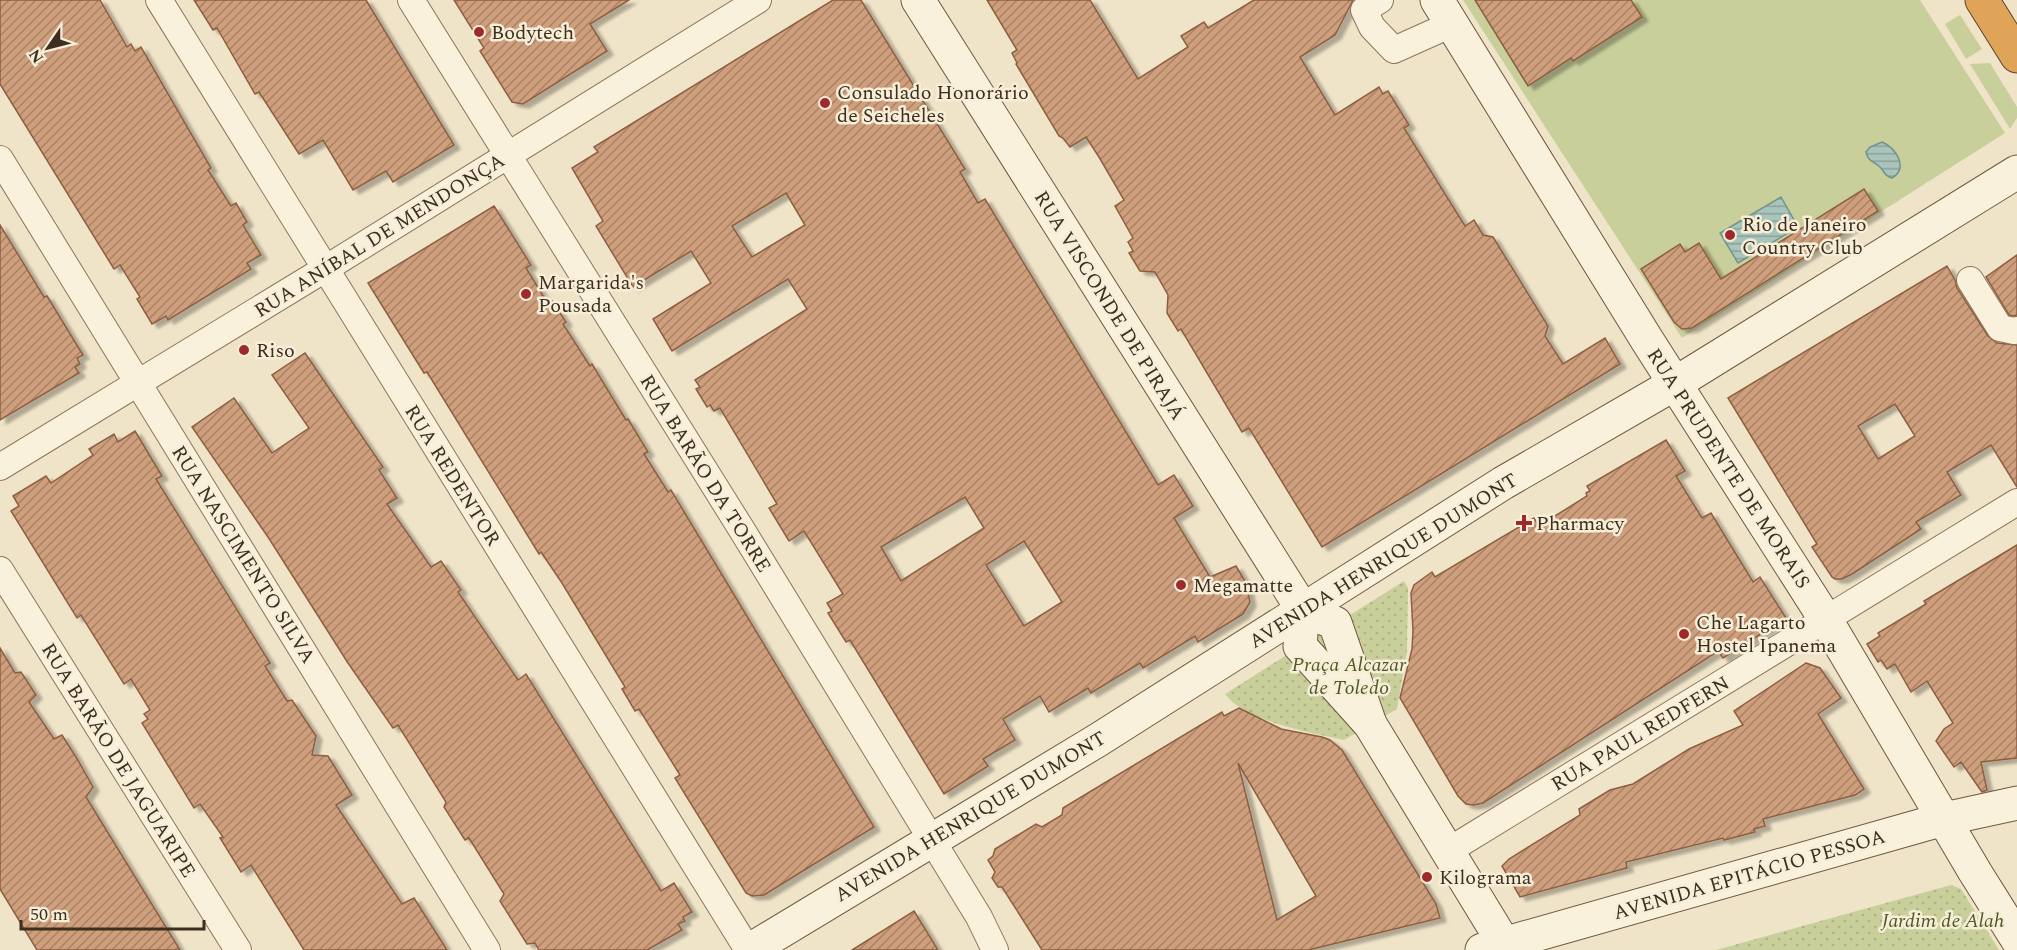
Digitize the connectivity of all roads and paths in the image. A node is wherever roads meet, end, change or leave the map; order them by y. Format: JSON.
{"nodes":[{"id":1,"x":159,"y":0,"type":"edge"},
{"id":2,"x":411,"y":0,"type":"edge"},
{"id":3,"x":758,"y":0,"type":"edge"},
{"id":4,"x":918,"y":0,"type":"edge"},
{"id":5,"x":1380,"y":0,"type":"edge"},
{"id":6,"x":1982,"y":0,"type":"edge"},
{"id":7,"x":1444,"y":12,"type":"edge"},
{"id":8,"x":2017,"y":56,"type":"edge"},
{"id":9,"x":507,"y":154,"type":"junction"},
{"id":10,"x":0,"y":159,"type":"edge"},
{"id":11,"x":2017,"y":172,"type":"edge"},
{"id":12,"x":325,"y":269,"type":"junction"},
{"id":13,"x":1970,"y":280,"type":"dead end"},
{"id":14,"x":2017,"y":330,"type":"edge"},
{"id":15,"x":139,"y":382,"type":"junction"},
{"id":16,"x":1676,"y":383,"type":"junction"},
{"id":17,"x":0,"y":467,"type":"edge"},
{"id":18,"x":2017,"y":502,"type":"edge"},
{"id":19,"x":0,"y":570,"type":"edge"},
{"id":20,"x":1303,"y":610,"type":"junction"},
{"id":21,"x":1826,"y":620,"type":"junction"},
{"id":22,"x":2017,"y":802,"type":"edge"},
{"id":23,"x":1944,"y":819,"type":"junction"},
{"id":24,"x":931,"y":841,"type":"junction"},
{"id":25,"x":1448,"y":851,"type":"junction"},
{"id":26,"x":2017,"y":939,"type":"edge"},
{"id":27,"x":1498,"y":948,"type":"edge"},
{"id":28,"x":238,"y":950,"type":"edge"},
{"id":29,"x":487,"y":950,"type":"edge"},
{"id":30,"x":749,"y":950,"type":"edge"},
{"id":31,"x":995,"y":950,"type":"edge"}],
"edges":[{"from":1,"to":12,"type":"street","name":"RUA REDENTOR"},
{"from":2,"to":9,"type":"street","name":"RUA BARÃO DA TORRE"},
{"from":3,"to":9,"type":"street","name":"RUA ANÍBAL DE MENDONÇA"},
{"from":4,"to":20,"type":"main road","name":"RUA VISCONDE DE PIRAJÁ"},
{"from":5,"to":7,"type":"street"},
{"from":6,"to":8,"type":"highway"},
{"from":7,"to":16,"type":"main road","name":"RUA PRUDENTE DE MORAIS"},
{"from":9,"to":12,"type":"street","name":"RUA ANÍBAL DE MENDONÇA"},
{"from":9,"to":24,"type":"street","name":"RUA BARÃO DA TORRE"},
{"from":10,"to":15,"type":"street","name":"RUA NASCIMENTO SILVA"},
{"from":11,"to":16,"type":"main road","name":"AVENIDA HENRIQUE DUMONT"},
{"from":12,"to":15,"type":"street","name":"RUA ANÍBAL DE MENDONÇA"},
{"from":12,"to":30,"type":"street","name":"RUA REDENTOR"},
{"from":13,"to":14,"type":"street"},
{"from":15,"to":17,"type":"street","name":"RUA ANÍBAL DE MENDONÇA"},
{"from":15,"to":29,"type":"street","name":"RUA NASCIMENTO SILVA"},
{"from":16,"to":20,"type":"main road","name":"AVENIDA HENRIQUE DUMONT"},
{"from":16,"to":21,"type":"main road","name":"RUA PRUDENTE DE MORAIS"},
{"from":18,"to":21,"type":"street","name":"RUA PAUL REDFERN"},
{"from":19,"to":28,"type":"street","name":"RUA BARÃO DE JAGUARIPE"},
{"from":20,"to":24,"type":"main road","name":"AVENIDA HENRIQUE DUMONT"},
{"from":20,"to":25,"type":"main road"},
{"from":21,"to":23,"type":"main road","name":"RUA PRUDENTE DE MORAIS"},
{"from":21,"to":25,"type":"street","name":"RUA PAUL REDFERN"},
{"from":22,"to":23,"type":"main road","name":"AVENIDA EPITÁCIO PESSOA"},
{"from":23,"to":26,"type":"main road","name":"RUA PRUDENTE DE MORAIS"},
{"from":23,"to":27,"type":"main road","name":"AVENIDA EPITÁCIO PESSOA"},
{"from":24,"to":30,"type":"main road","name":"AVENIDA HENRIQUE DUMONT"},
{"from":24,"to":31,"type":"street","name":"RUA BARÃO DA TORRE"},
{"from":25,"to":27,"type":"main road"}]}
